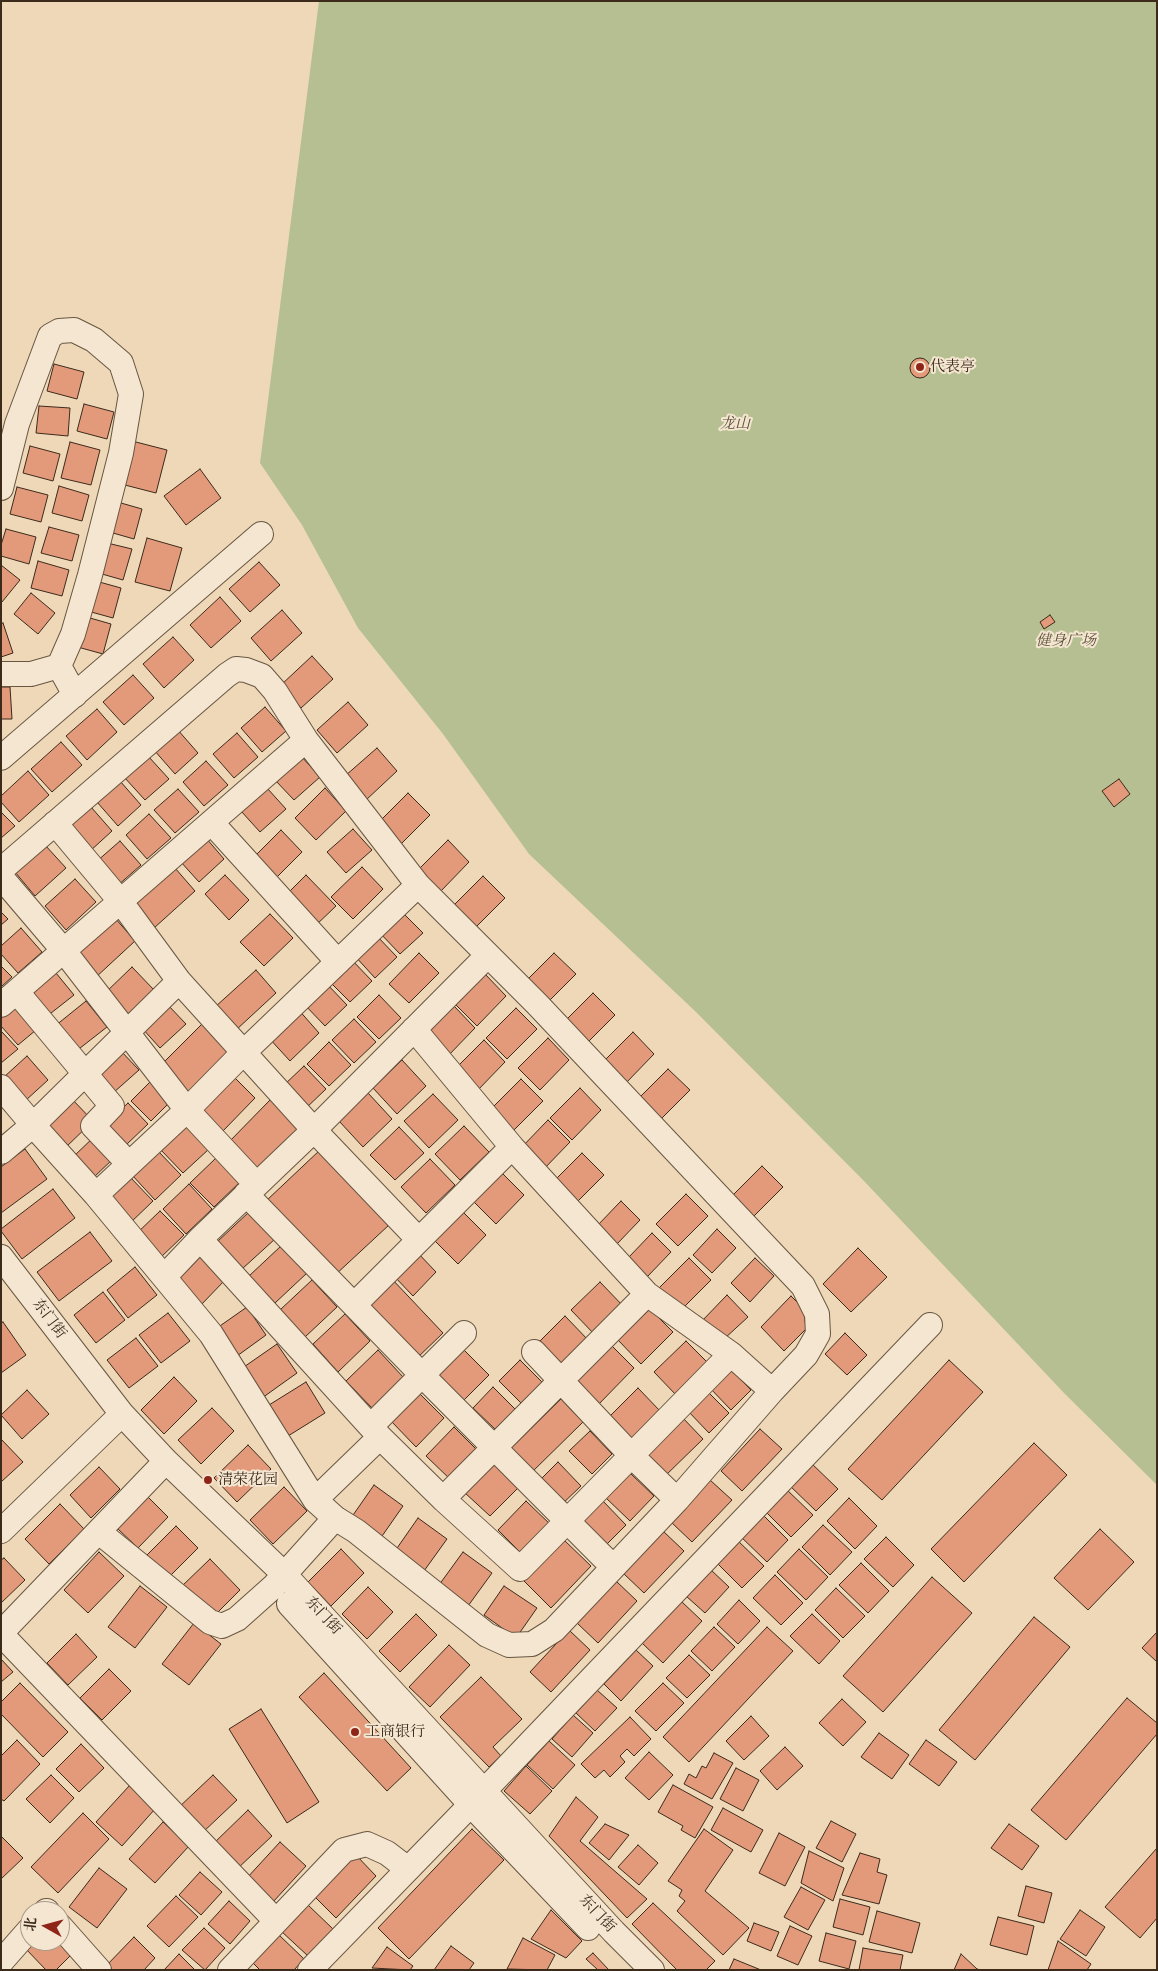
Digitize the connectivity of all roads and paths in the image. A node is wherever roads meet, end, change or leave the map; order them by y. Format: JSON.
{"nodes":[{"id":1,"x":1,"y":488,"type":"edge"},
{"id":2,"x":261,"y":534,"type":"dead end"},
{"id":3,"x":60,"y":666,"type":"junction"},
{"id":4,"x":1,"y":674,"type":"edge"},
{"id":5,"x":75,"y":695,"type":"junction"},
{"id":6,"x":306,"y":740,"type":"junction"},
{"id":7,"x":1,"y":758,"type":"edge"},
{"id":8,"x":55,"y":823,"type":"junction"},
{"id":9,"x":212,"y":823,"type":"junction"},
{"id":10,"x":1,"y":870,"type":"edge"},
{"id":11,"x":1,"y":877,"type":"edge"},
{"id":12,"x":418,"y":885,"type":"junction"},
{"id":13,"x":121,"y":902,"type":"junction"},
{"id":14,"x":64,"y":951,"type":"junction"},
{"id":15,"x":487,"y":956,"type":"junction"},
{"id":16,"x":338,"y":962,"type":"junction"},
{"id":17,"x":178,"y":980,"type":"junction"},
{"id":18,"x":9,"y":998,"type":"edge"},
{"id":19,"x":414,"y":1029,"type":"junction"},
{"id":20,"x":127,"y":1032,"type":"junction"},
{"id":21,"x":243,"y":1053,"type":"junction"},
{"id":22,"x":85,"y":1074,"type":"junction"},
{"id":23,"x":1,"y":1087,"type":"edge"},
{"id":24,"x":187,"y":1110,"type":"junction"},
{"id":25,"x":33,"y":1126,"type":"junction"},
{"id":26,"x":314,"y":1130,"type":"junction"},
{"id":27,"x":512,"y":1147,"type":"junction"},
{"id":28,"x":1,"y":1152,"type":"edge"},
{"id":29,"x":129,"y":1164,"type":"junction"},
{"id":30,"x":251,"y":1189,"type":"junction"},
{"id":31,"x":96,"y":1195,"type":"junction"},
{"id":32,"x":200,"y":1239,"type":"junction"},
{"id":33,"x":419,"y":1240,"type":"junction"},
{"id":34,"x":1,"y":1257,"type":"edge"},
{"id":35,"x":164,"y":1277,"type":"junction"},
{"id":36,"x":1,"y":1283,"type":"edge"},
{"id":37,"x":647,"y":1294,"type":"junction"},
{"id":38,"x":354,"y":1305,"type":"junction"},
{"id":39,"x":930,"y":1325,"type":"dead end"},
{"id":40,"x":464,"y":1333,"type":"dead end"},
{"id":41,"x":534,"y":1352,"type":"dead end"},
{"id":42,"x":731,"y":1354,"type":"junction"},
{"id":43,"x":422,"y":1375,"type":"junction"},
{"id":44,"x":561,"y":1380,"type":"junction"},
{"id":45,"x":772,"y":1390,"type":"junction"},
{"id":46,"x":117,"y":1419,"type":"junction"},
{"id":47,"x":375,"y":1432,"type":"junction"},
{"id":48,"x":495,"y":1446,"type":"junction"},
{"id":49,"x":631,"y":1455,"type":"junction"},
{"id":50,"x":161,"y":1466,"type":"junction"},
{"id":51,"x":315,"y":1500,"type":"junction"},
{"id":52,"x":442,"y":1500,"type":"junction"},
{"id":53,"x":677,"y":1500,"type":"junction"},
{"id":54,"x":334,"y":1518,"type":"junction"},
{"id":55,"x":567,"y":1520,"type":"junction"},
{"id":56,"x":1,"y":1531,"type":"edge"},
{"id":57,"x":99,"y":1532,"type":"junction"},
{"id":58,"x":613,"y":1567,"type":"junction"},
{"id":59,"x":279,"y":1580,"type":"junction"},
{"id":60,"x":1,"y":1633,"type":"edge"},
{"id":61,"x":478,"y":1798,"type":"junction"},
{"id":62,"x":408,"y":1869,"type":"junction"},
{"id":63,"x":276,"y":1921,"type":"junction"},
{"id":64,"x":70,"y":1937,"type":"edge"},
{"id":65,"x":20,"y":1940,"type":"edge"},
{"id":66,"x":1,"y":1962,"type":"edge"},
{"id":67,"x":99,"y":1970,"type":"edge"},
{"id":68,"x":230,"y":1970,"type":"edge"},
{"id":69,"x":310,"y":1970,"type":"edge"},
{"id":70,"x":631,"y":1970,"type":"edge"},
{"id":71,"x":652,"y":1970,"type":"edge"}],
"edges":[{"from":1,"to":3,"type":"street"},
{"from":2,"to":5,"type":"street"},
{"from":3,"to":4,"type":"street"},
{"from":3,"to":5,"type":"street"},
{"from":5,"to":7,"type":"street"},
{"from":6,"to":8,"type":"street"},
{"from":6,"to":9,"type":"street"},
{"from":6,"to":12,"type":"street"},
{"from":8,"to":10,"type":"street"},
{"from":8,"to":13,"type":"street"},
{"from":9,"to":13,"type":"street"},
{"from":9,"to":16,"type":"street"},
{"from":11,"to":14,"type":"street"},
{"from":12,"to":15,"type":"street"},
{"from":12,"to":16,"type":"street"},
{"from":13,"to":14,"type":"street"},
{"from":13,"to":17,"type":"street"},
{"from":14,"to":18,"type":"street"},
{"from":14,"to":20,"type":"street"},
{"from":15,"to":19,"type":"street"},
{"from":15,"to":45,"type":"street"},
{"from":16,"to":21,"type":"street"},
{"from":17,"to":20,"type":"street"},
{"from":17,"to":21,"type":"street"},
{"from":18,"to":22,"type":"street"},
{"from":19,"to":26,"type":"street"},
{"from":19,"to":27,"type":"street"},
{"from":20,"to":22,"type":"street"},
{"from":20,"to":24,"type":"street"},
{"from":21,"to":24,"type":"street"},
{"from":21,"to":26,"type":"street"},
{"from":22,"to":25,"type":"street"},
{"from":22,"to":29,"type":"street"},
{"from":23,"to":25,"type":"street"},
{"from":24,"to":29,"type":"street"},
{"from":24,"to":30,"type":"street"},
{"from":25,"to":28,"type":"street"},
{"from":25,"to":31,"type":"street"},
{"from":26,"to":30,"type":"street"},
{"from":26,"to":33,"type":"street"},
{"from":27,"to":33,"type":"street"},
{"from":27,"to":37,"type":"street"},
{"from":29,"to":31,"type":"street"},
{"from":30,"to":32,"type":"street"},
{"from":30,"to":38,"type":"street"},
{"from":31,"to":35,"type":"street"},
{"from":32,"to":35,"type":"street"},
{"from":32,"to":47,"type":"street"},
{"from":33,"to":38,"type":"street"},
{"from":34,"to":46,"type":"street","name":"东门街"},
{"from":35,"to":51,"type":"street"},
{"from":36,"to":46,"type":"street","name":"东门街"},
{"from":37,"to":42,"type":"street"},
{"from":37,"to":44,"type":"street"},
{"from":38,"to":43,"type":"street"},
{"from":39,"to":61,"type":"street"},
{"from":40,"to":43,"type":"street"},
{"from":41,"to":44,"type":"street"},
{"from":42,"to":45,"type":"street"},
{"from":42,"to":49,"type":"street"},
{"from":43,"to":47,"type":"street"},
{"from":43,"to":48,"type":"street"},
{"from":44,"to":48,"type":"street"},
{"from":44,"to":49,"type":"street"},
{"from":45,"to":53,"type":"street"},
{"from":46,"to":50,"type":"street","name":"东门街"},
{"from":46,"to":56,"type":"street"},
{"from":47,"to":51,"type":"street"},
{"from":47,"to":52,"type":"street"},
{"from":48,"to":52,"type":"street"},
{"from":48,"to":55,"type":"street"},
{"from":49,"to":53,"type":"street"},
{"from":49,"to":55,"type":"street"},
{"from":50,"to":57,"type":"street"},
{"from":50,"to":59,"type":"street","name":"东门街"},
{"from":51,"to":54,"type":"street"},
{"from":52,"to":55,"type":"street"},
{"from":53,"to":58,"type":"street"},
{"from":54,"to":58,"type":"street"},
{"from":54,"to":59,"type":"street"},
{"from":55,"to":58,"type":"street"},
{"from":57,"to":59,"type":"street"},
{"from":57,"to":60,"type":"street"},
{"from":59,"to":61,"type":"street","name":"东门街"},
{"from":60,"to":63,"type":"street"},
{"from":61,"to":62,"type":"street"},
{"from":61,"to":70,"type":"street","name":"东门街"},
{"from":61,"to":71,"type":"street","name":"东门街"},
{"from":62,"to":63,"type":"street"},
{"from":62,"to":69,"type":"street"},
{"from":63,"to":68,"type":"street"},
{"from":64,"to":67,"type":"street"},
{"from":65,"to":66,"type":"street"}]}
